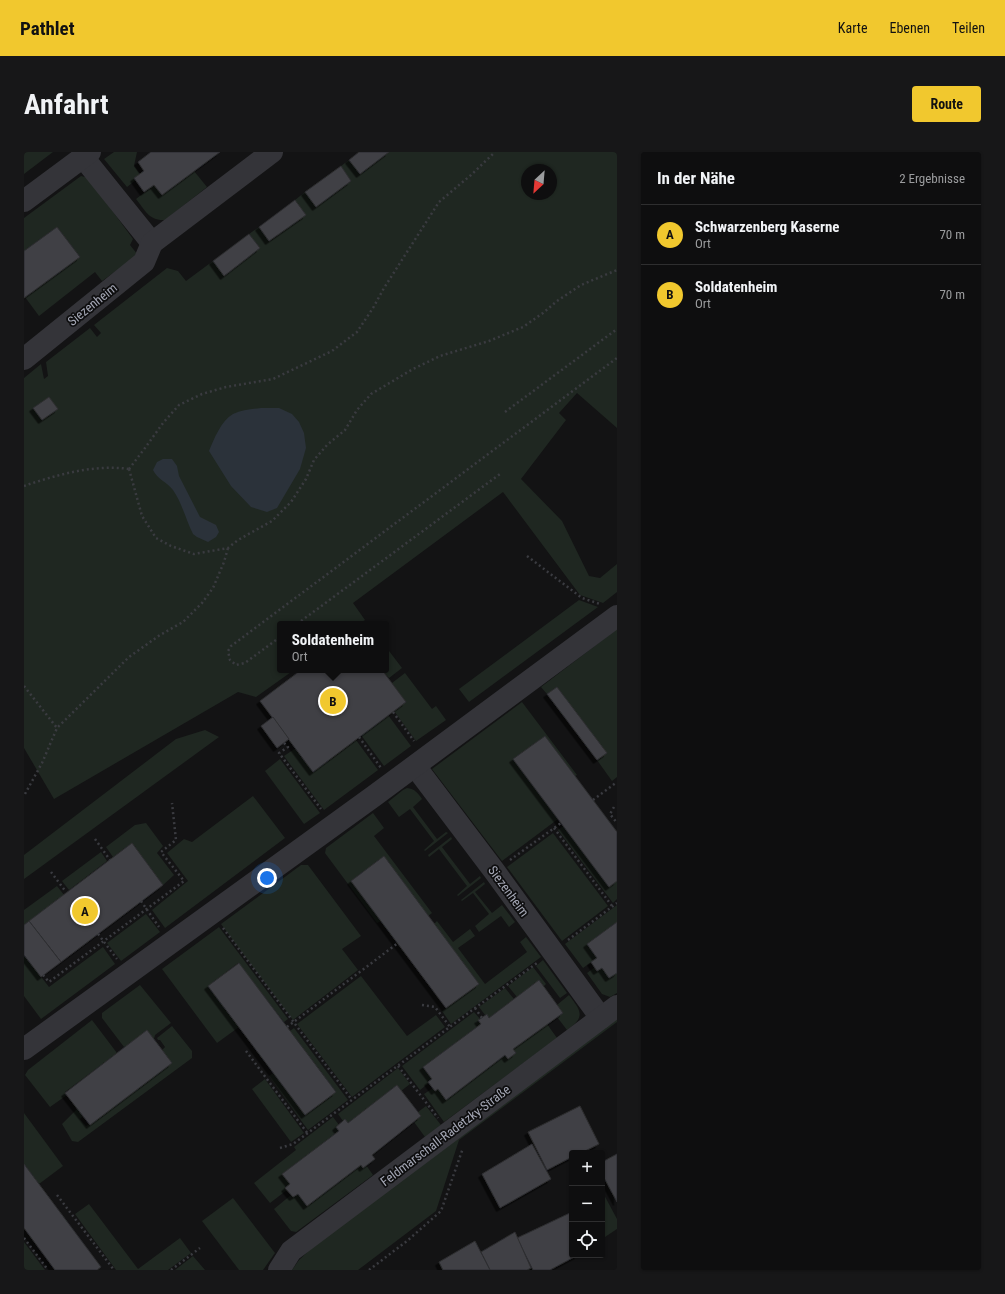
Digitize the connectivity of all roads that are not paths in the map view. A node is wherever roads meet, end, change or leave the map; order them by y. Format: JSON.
{"nodes":[{"id":1,"x":272,"y":152,"type":"edge"},
{"id":2,"x":86,"y":155,"type":"edge"},
{"id":3,"x":24,"y":201,"type":"edge"},
{"id":4,"x":152,"y":243,"type":"junction"},
{"id":5,"x":24,"y":359,"type":"edge"},
{"id":6,"x":617,"y":616,"type":"edge"},
{"id":7,"x":421,"y":762,"type":"junction"},
{"id":8,"x":609,"y":1012,"type":"edge"},
{"id":9,"x":26,"y":1043,"type":"edge"},
{"id":10,"x":279,"y":1270,"type":"edge"}],
"edges":[{"from":1,"to":4,"type":"lane","name":"Siezenheim"},
{"from":2,"to":3,"type":"lane"},
{"from":2,"to":4,"type":"lane"},
{"from":4,"to":5,"type":"lane","name":"Siezenheim"},
{"from":6,"to":7,"type":"lane"},
{"from":7,"to":8,"type":"lane","name":"Siezenheim"},
{"from":7,"to":9,"type":"lane"},
{"from":8,"to":10,"type":"lane","name":"Feldmarschall-Radetzky-Straße"}]}
